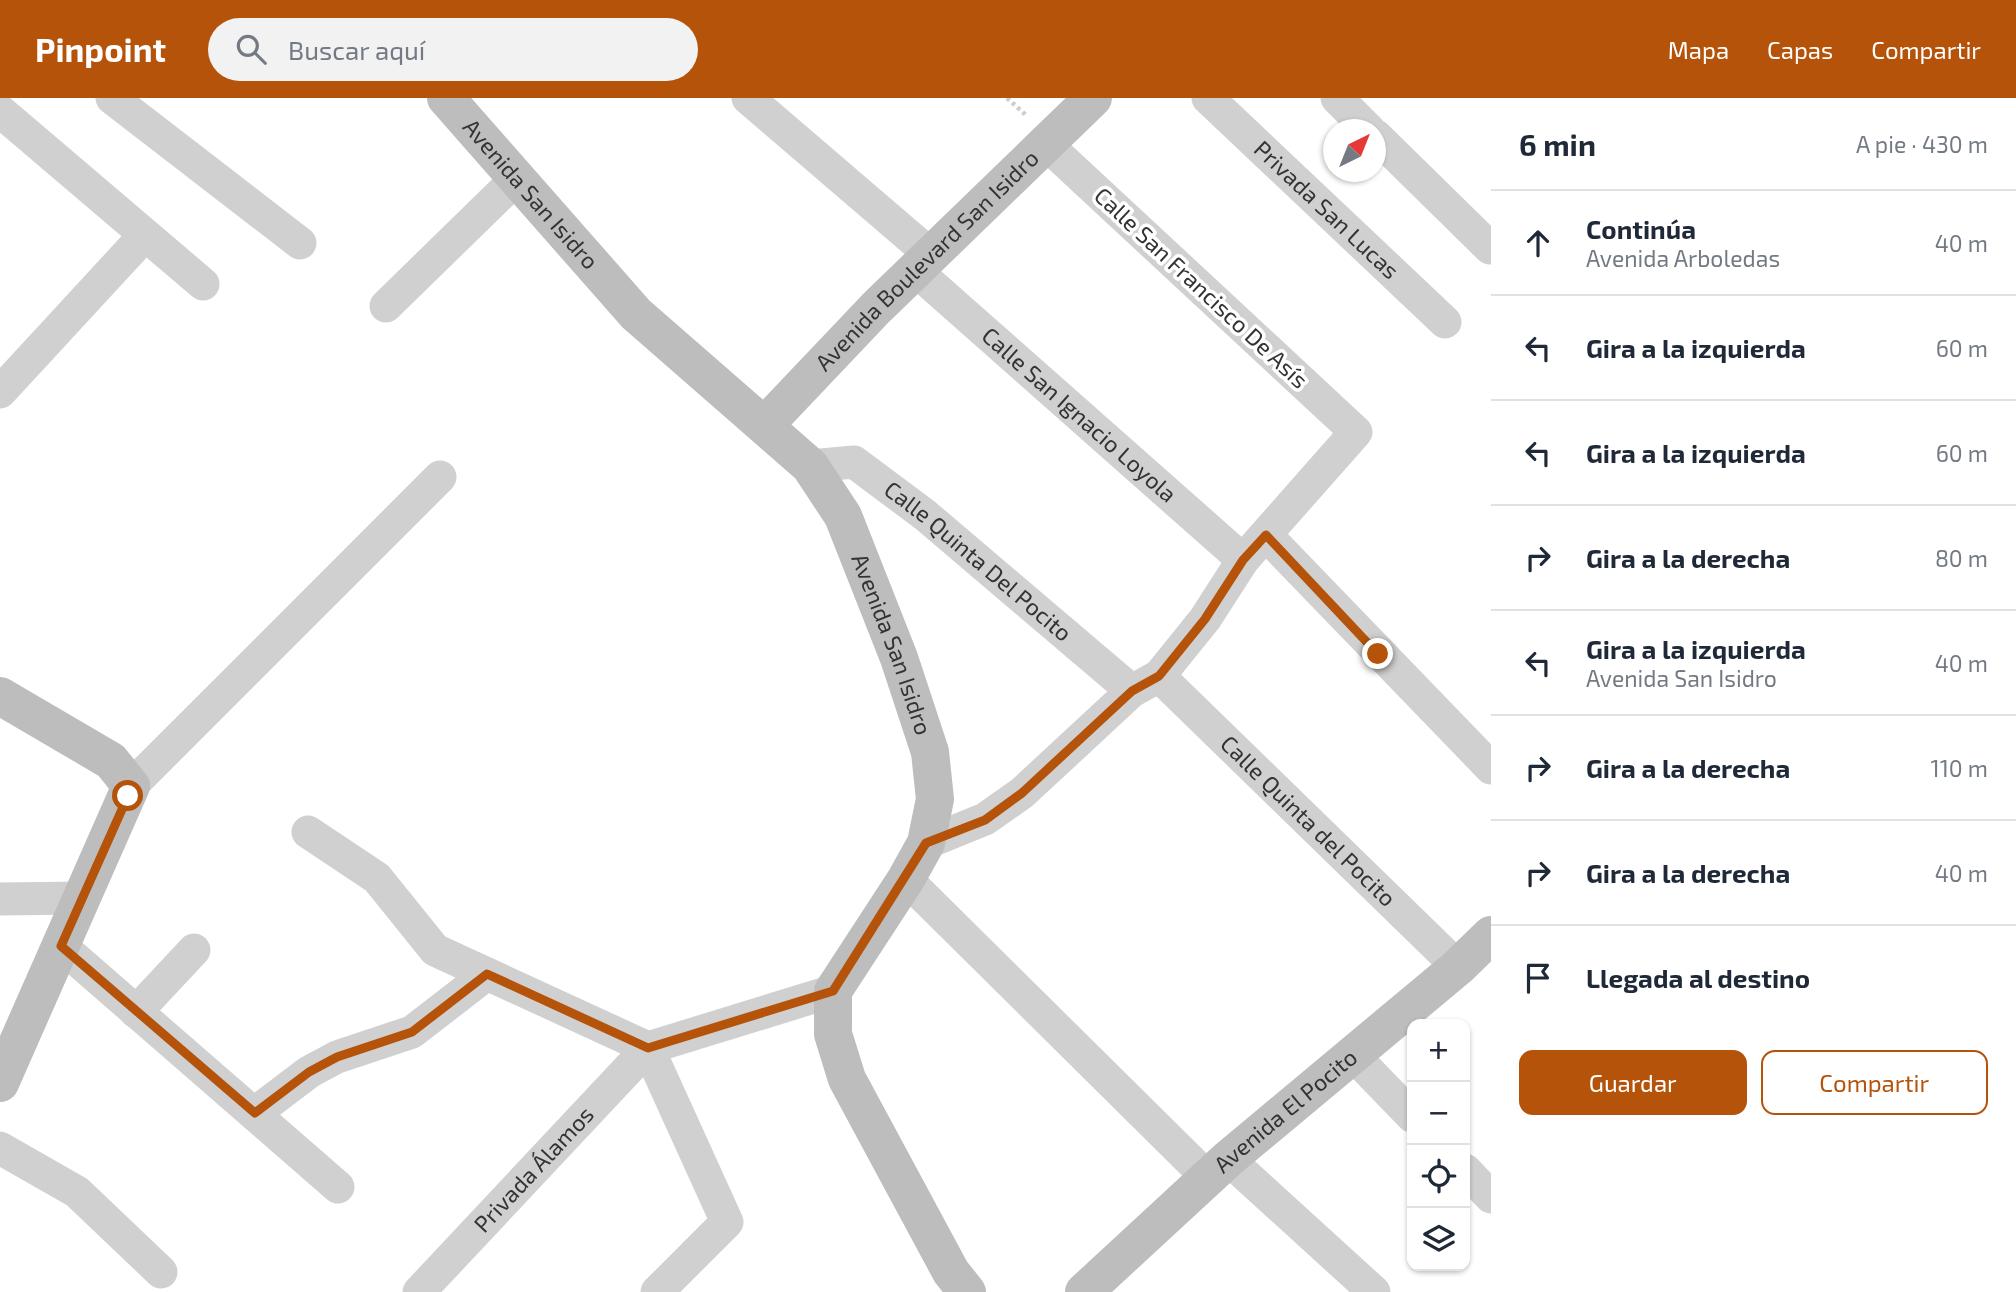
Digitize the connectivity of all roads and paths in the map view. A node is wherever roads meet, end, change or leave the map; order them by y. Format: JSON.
{"nodes":[{"id":1,"x":112,"y":98,"type":"edge"},
{"id":2,"x":446,"y":98,"type":"edge"},
{"id":3,"x":748,"y":98,"type":"edge"},
{"id":4,"x":1093,"y":98,"type":"edge"},
{"id":5,"x":1208,"y":98,"type":"edge"},
{"id":6,"x":1337,"y":98,"type":"edge"},
{"id":7,"x":0,"y":111,"type":"edge"},
{"id":8,"x":1358,"y":119,"type":"edge"},
{"id":9,"x":1046,"y":144,"type":"junction"},
{"id":10,"x":1386,"y":146,"type":"edge"},
{"id":11,"x":516,"y":179,"type":"junction"},
{"id":12,"x":145,"y":234,"type":"junction"},
{"id":13,"x":300,"y":243,"type":"dead end"},
{"id":14,"x":1490,"y":248,"type":"edge"},
{"id":15,"x":923,"y":262,"type":"junction"},
{"id":16,"x":203,"y":284,"type":"dead end"},
{"id":17,"x":386,"y":306,"type":"dead end"},
{"id":18,"x":1445,"y":322,"type":"dead end"},
{"id":19,"x":0,"y":392,"type":"edge"},
{"id":20,"x":765,"y":425,"type":"junction"},
{"id":21,"x":810,"y":466,"type":"junction"},
{"id":22,"x":440,"y":477,"type":"dead end"},
{"id":23,"x":1266,"y":535,"type":"junction"},
{"id":24,"x":1243,"y":560,"type":"junction"},
{"id":25,"x":1146,"y":683,"type":"junction"},
{"id":26,"x":0,"y":696,"type":"edge"},
{"id":27,"x":1491,"y":768,"type":"edge"},
{"id":28,"x":131,"y":786,"type":"junction"},
{"id":29,"x":308,"y":832,"type":"dead end"},
{"id":30,"x":926,"y":843,"type":"junction"},
{"id":31,"x":906,"y":879,"type":"junction"},
{"id":32,"x":82,"y":898,"type":"junction"},
{"id":33,"x":0,"y":899,"type":"edge"},
{"id":34,"x":1491,"y":935,"type":"edge"},
{"id":35,"x":61,"y":946,"type":"junction"},
{"id":36,"x":194,"y":950,"type":"dead end"},
{"id":37,"x":1458,"y":967,"type":"junction"},
{"id":38,"x":487,"y":974,"type":"junction"},
{"id":39,"x":833,"y":991,"type":"junction"},
{"id":40,"x":136,"y":1012,"type":"junction"},
{"id":41,"x":648,"y":1048,"type":"junction"},
{"id":42,"x":1353,"y":1055,"type":"junction"},
{"id":43,"x":0,"y":1083,"type":"edge"},
{"id":44,"x":1407,"y":1111,"type":"edge"},
{"id":45,"x":255,"y":1113,"type":"junction"},
{"id":46,"x":0,"y":1148,"type":"edge"},
{"id":47,"x":1218,"y":1168,"type":"junction"},
{"id":48,"x":1470,"y":1175,"type":"edge"},
{"id":49,"x":338,"y":1187,"type":"dead end"},
{"id":50,"x":1491,"y":1197,"type":"edge"},
{"id":51,"x":161,"y":1272,"type":"dead end"},
{"id":52,"x":419,"y":1292,"type":"edge"},
{"id":53,"x":657,"y":1292,"type":"edge"},
{"id":54,"x":967,"y":1292,"type":"edge"},
{"id":55,"x":1084,"y":1292,"type":"edge"},
{"id":56,"x":1374,"y":1292,"type":"edge"}],
"edges":[{"from":1,"to":13,"type":"street"},
{"from":2,"to":11,"type":"main road","name":"Avenida San Isidro"},
{"from":3,"to":15,"type":"street","name":"Calle San Ignacio Loyola"},
{"from":4,"to":9,"type":"main road","name":"Avenida Boulevard San Isidro"},
{"from":5,"to":18,"type":"street","name":"Privada San Lucas"},
{"from":6,"to":8,"type":"street"},
{"from":7,"to":12,"type":"street"},
{"from":9,"to":15,"type":"main road","name":"Avenida Boulevard San Isidro"},
{"from":9,"to":23,"type":"street","name":"Calle San Francisco De Asís"},
{"from":10,"to":14,"type":"street"},
{"from":11,"to":17,"type":"street"},
{"from":11,"to":20,"type":"main road","name":"Avenida San Isidro"},
{"from":12,"to":16,"type":"street"},
{"from":12,"to":19,"type":"street"},
{"from":15,"to":20,"type":"main road","name":"Avenida Boulevard San Isidro"},
{"from":15,"to":24,"type":"street","name":"Calle San Ignacio Loyola"},
{"from":20,"to":21,"type":"main road","name":"Avenida San Isidro"},
{"from":21,"to":25,"type":"street","name":"Calle Quinta Del Pocito"},
{"from":21,"to":30,"type":"main road","name":"Avenida San Isidro"},
{"from":22,"to":28,"type":"street"},
{"from":23,"to":24,"type":"street"},
{"from":23,"to":27,"type":"street"},
{"from":24,"to":25,"type":"street"},
{"from":25,"to":30,"type":"street"},
{"from":25,"to":37,"type":"street","name":"Calle Quinta del Pocito"},
{"from":26,"to":28,"type":"main road"},
{"from":28,"to":32,"type":"main road"},
{"from":29,"to":38,"type":"street"},
{"from":30,"to":31,"type":"main road","name":"Avenida San Isidro"},
{"from":31,"to":39,"type":"main road","name":"Avenida San Isidro"},
{"from":31,"to":47,"type":"street"},
{"from":32,"to":33,"type":"street"},
{"from":32,"to":35,"type":"main road"},
{"from":34,"to":37,"type":"main road","name":"Avenida El Pocito"},
{"from":35,"to":40,"type":"street"},
{"from":35,"to":43,"type":"main road"},
{"from":36,"to":40,"type":"street"},
{"from":37,"to":42,"type":"main road","name":"Avenida El Pocito"},
{"from":38,"to":41,"type":"street"},
{"from":38,"to":45,"type":"street"},
{"from":39,"to":41,"type":"street"},
{"from":39,"to":54,"type":"main road"},
{"from":40,"to":45,"type":"street"},
{"from":41,"to":52,"type":"street","name":"Privada Álamos"},
{"from":41,"to":53,"type":"street"},
{"from":42,"to":44,"type":"street"},
{"from":42,"to":47,"type":"main road","name":"Avenida El Pocito"},
{"from":45,"to":49,"type":"street"},
{"from":46,"to":51,"type":"street"},
{"from":47,"to":55,"type":"main road","name":"Avenida El Pocito"},
{"from":47,"to":56,"type":"street"},
{"from":48,"to":50,"type":"street"}]}
